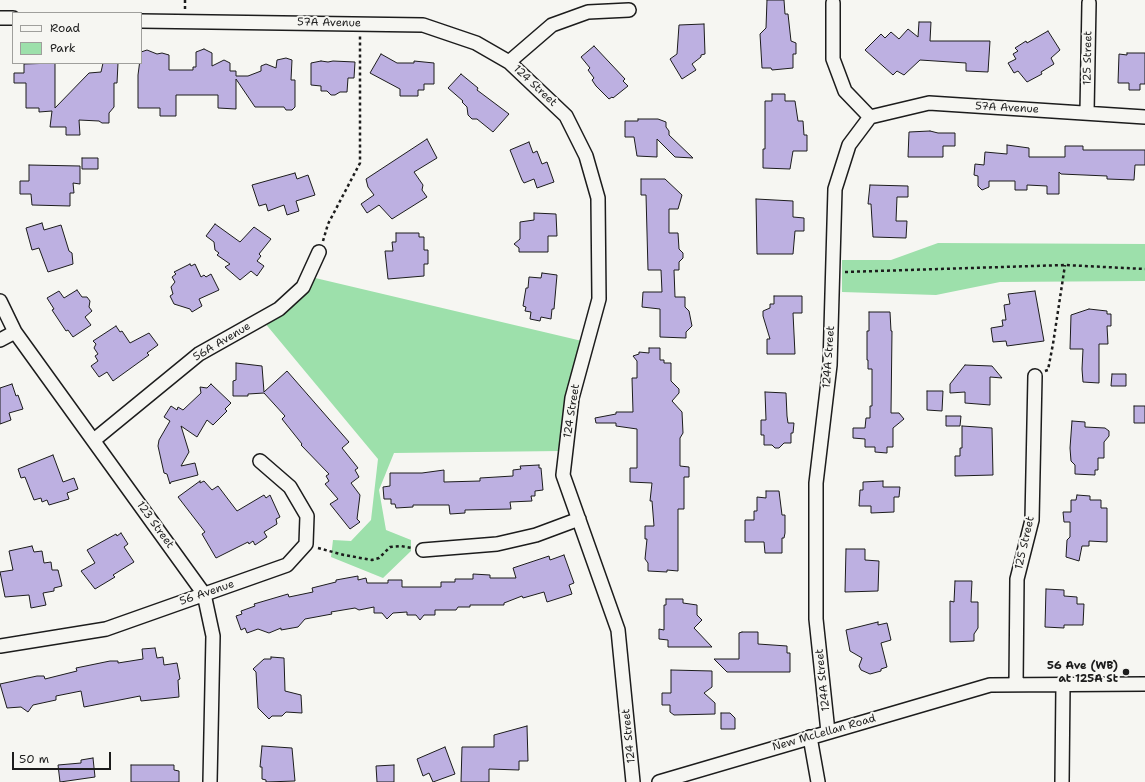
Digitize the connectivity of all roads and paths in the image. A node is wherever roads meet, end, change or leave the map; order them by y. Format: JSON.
{"nodes":[{"id":1,"x":833,"y":2,"type":"dead end"},
{"id":2,"x":1089,"y":3,"type":"dead end"},
{"id":3,"x":629,"y":10,"type":"dead end"},
{"id":4,"x":0,"y":18,"type":"edge"},
{"id":5,"x":12,"y":18,"type":"edge"},
{"id":6,"x":142,"y":20,"type":"edge"},
{"id":7,"x":360,"y":24,"type":"junction"},
{"id":8,"x":510,"y":62,"type":"junction"},
{"id":9,"x":1087,"y":112,"type":"junction"},
{"id":10,"x":870,"y":117,"type":"junction"},
{"id":11,"x":1145,"y":117,"type":"edge"},
{"id":12,"x":319,"y":252,"type":"joint"},
{"id":13,"x":1065,"y":265,"type":"junction"},
{"id":14,"x":1145,"y":269,"type":"edge"},
{"id":15,"x":833,"y":272,"type":"junction"},
{"id":16,"x":0,"y":301,"type":"edge"},
{"id":17,"x":15,"y":332,"type":"junction"},
{"id":18,"x":0,"y":340,"type":"edge"},
{"id":19,"x":1035,"y":376,"type":"joint"},
{"id":20,"x":94,"y":440,"type":"junction"},
{"id":21,"x":260,"y":461,"type":"dead end"},
{"id":22,"x":579,"y":519,"type":"junction"},
{"id":23,"x":306,"y":544,"type":"junction"},
{"id":24,"x":423,"y":550,"type":"joint"},
{"id":25,"x":204,"y":594,"type":"junction"},
{"id":26,"x":0,"y":646,"type":"edge"},
{"id":27,"x":1145,"y":684,"type":"edge"},
{"id":28,"x":1016,"y":685,"type":"junction"},
{"id":29,"x":1063,"y":685,"type":"junction"},
{"id":30,"x":828,"y":732,"type":"junction"},
{"id":31,"x":810,"y":737,"type":"junction"},
{"id":32,"x":210,"y":782,"type":"edge"},
{"id":33,"x":633,"y":782,"type":"edge"},
{"id":34,"x":658,"y":782,"type":"edge"},
{"id":35,"x":818,"y":782,"type":"edge"},
{"id":36,"x":1062,"y":782,"type":"edge"}],
"edges":[{"from":1,"to":10,"type":"street"},
{"from":2,"to":9,"type":"street","name":"125 Street"},
{"from":3,"to":8,"type":"street"},
{"from":4,"to":5,"type":"street"},
{"from":6,"to":7,"type":"street","name":"57A Avenue"},
{"from":7,"to":8,"type":"street","name":"57A Avenue"},
{"from":7,"to":12,"type":"path"},
{"from":8,"to":22,"type":"street","name":"124 Street"},
{"from":9,"to":10,"type":"street","name":"57A Avenue"},
{"from":9,"to":11,"type":"street","name":"57A Avenue"},
{"from":10,"to":15,"type":"street","name":"124A Street"},
{"from":12,"to":20,"type":"street","name":"56A Avenue"},
{"from":13,"to":14,"type":"path"},
{"from":13,"to":15,"type":"path"},
{"from":13,"to":19,"type":"path"},
{"from":15,"to":30,"type":"street","name":"124A Street"},
{"from":16,"to":17,"type":"street","name":"123 Street"},
{"from":17,"to":18,"type":"street"},
{"from":17,"to":20,"type":"street","name":"123 Street"},
{"from":19,"to":28,"type":"street","name":"125 Street"},
{"from":20,"to":25,"type":"street","name":"123 Street"},
{"from":21,"to":23,"type":"street"},
{"from":22,"to":24,"type":"street"},
{"from":22,"to":33,"type":"street","name":"124 Street"},
{"from":23,"to":24,"type":"path"},
{"from":23,"to":25,"type":"street","name":"56 Avenue"},
{"from":25,"to":26,"type":"street","name":"56 Avenue"},
{"from":25,"to":32,"type":"street","name":"123 Street"},
{"from":27,"to":29,"type":"street"},
{"from":28,"to":29,"type":"street"},
{"from":28,"to":30,"type":"street","name":"New McLellan Road"},
{"from":29,"to":36,"type":"street"},
{"from":30,"to":31,"type":"street","name":"New McLellan Road"},
{"from":31,"to":34,"type":"street","name":"New McLellan Road"},
{"from":31,"to":35,"type":"street"}]}
